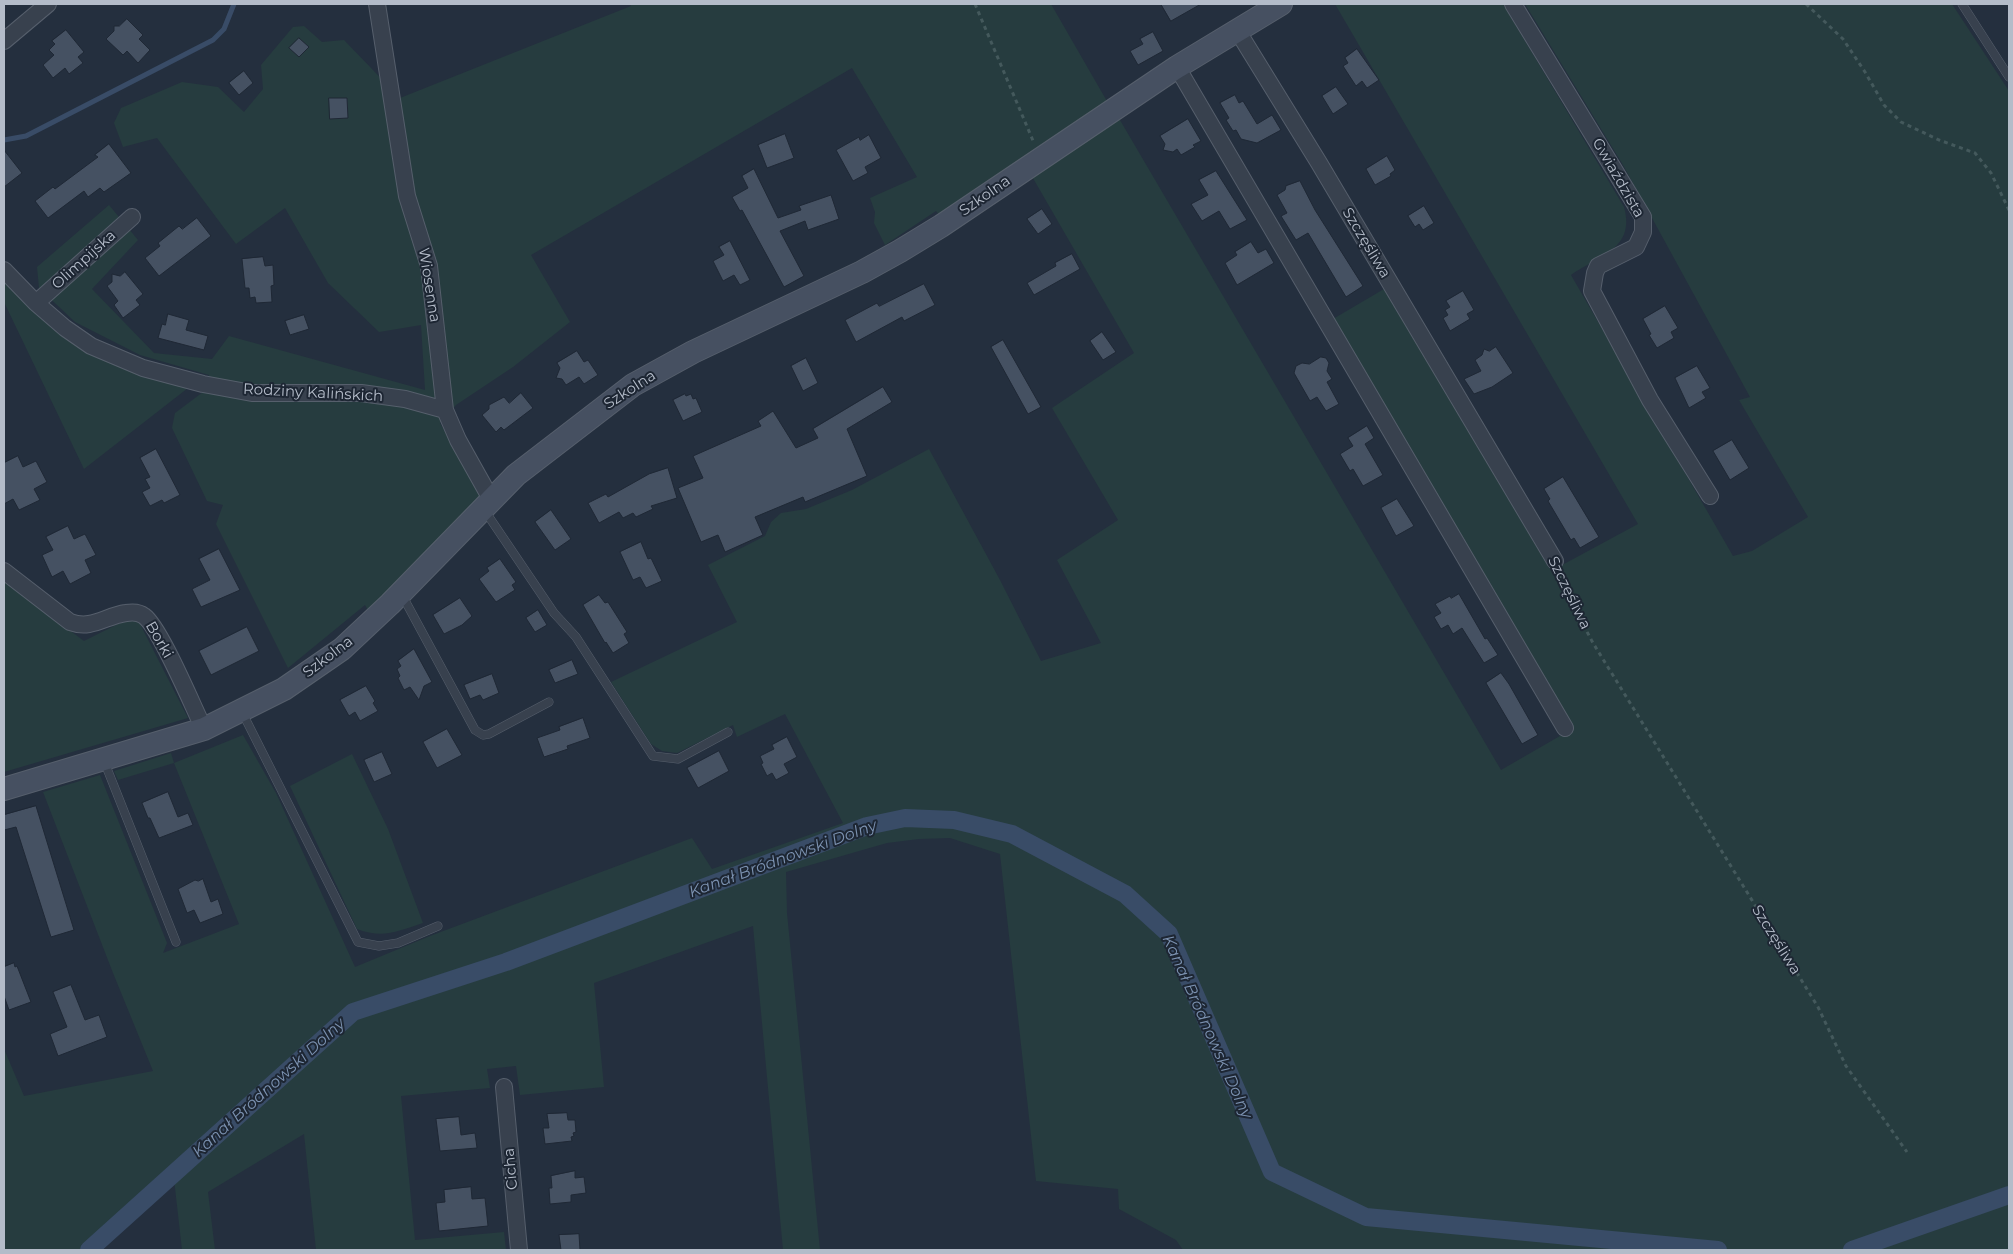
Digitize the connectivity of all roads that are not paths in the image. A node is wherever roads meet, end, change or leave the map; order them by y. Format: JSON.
{"nodes":[{"id":1,"x":48,"y":4,"type":"edge"},
{"id":2,"x":377,"y":4,"type":"edge"},
{"id":3,"x":1281,"y":4,"type":"edge"},
{"id":4,"x":1513,"y":4,"type":"edge"},
{"id":5,"x":1962,"y":4,"type":"edge"},
{"id":6,"x":1237,"y":30,"type":"junction"},
{"id":7,"x":4,"y":42,"type":"edge"},
{"id":8,"x":1177,"y":67,"type":"junction"},
{"id":9,"x":2009,"y":77,"type":"edge"},
{"id":10,"x":132,"y":217,"type":"dead end"},
{"id":11,"x":4,"y":270,"type":"edge"},
{"id":12,"x":36,"y":303,"type":"junction"},
{"id":13,"x":446,"y":410,"type":"junction"},
{"id":14,"x":1710,"y":496,"type":"dead end"},
{"id":15,"x":487,"y":503,"type":"junction"},
{"id":16,"x":1555,"y":562,"type":"road end"},
{"id":17,"x":4,"y":570,"type":"edge"},
{"id":18,"x":401,"y":593,"type":"junction"},
{"id":19,"x":549,"y":702,"type":"dead end"},
{"id":20,"x":241,"y":710,"type":"junction"},
{"id":21,"x":1565,"y":728,"type":"dead end"},
{"id":22,"x":204,"y":729,"type":"junction"},
{"id":23,"x":728,"y":732,"type":"dead end"},
{"id":24,"x":103,"y":759,"type":"junction"},
{"id":25,"x":4,"y":789,"type":"edge"},
{"id":26,"x":438,"y":926,"type":"dead end"},
{"id":27,"x":176,"y":942,"type":"dead end"},
{"id":28,"x":504,"y":1087,"type":"dead end"},
{"id":29,"x":518,"y":1250,"type":"edge"}],
"edges":[{"from":1,"to":7,"type":"street"},
{"from":2,"to":13,"type":"street","name":"Wiosenna"},
{"from":3,"to":6,"type":"street","name":"Szkolna"},
{"from":4,"to":14,"type":"street","name":"Gwiaździsta"},
{"from":5,"to":9,"type":"lane"},
{"from":6,"to":8,"type":"street","name":"Szkolna"},
{"from":6,"to":16,"type":"street","name":"Szczęśliwa"},
{"from":8,"to":15,"type":"street","name":"Szkolna"},
{"from":8,"to":21,"type":"street"},
{"from":10,"to":12,"type":"street","name":"Olimpijska"},
{"from":11,"to":12,"type":"street","name":"Rodziny Kalińskich"},
{"from":12,"to":13,"type":"street","name":"Rodziny Kalińskich"},
{"from":13,"to":15,"type":"street","name":"Wiosenna"},
{"from":15,"to":18,"type":"street","name":"Szkolna"},
{"from":15,"to":23,"type":"lane"},
{"from":17,"to":22,"type":"street","name":"Borki"},
{"from":18,"to":19,"type":"lane"},
{"from":18,"to":20,"type":"street","name":"Szkolna"},
{"from":20,"to":22,"type":"street","name":"Szkolna"},
{"from":20,"to":26,"type":"lane"},
{"from":22,"to":24,"type":"street","name":"Szkolna"},
{"from":24,"to":25,"type":"street","name":"Szkolna"},
{"from":24,"to":27,"type":"lane"},
{"from":28,"to":29,"type":"street","name":"Cicha"}]}
